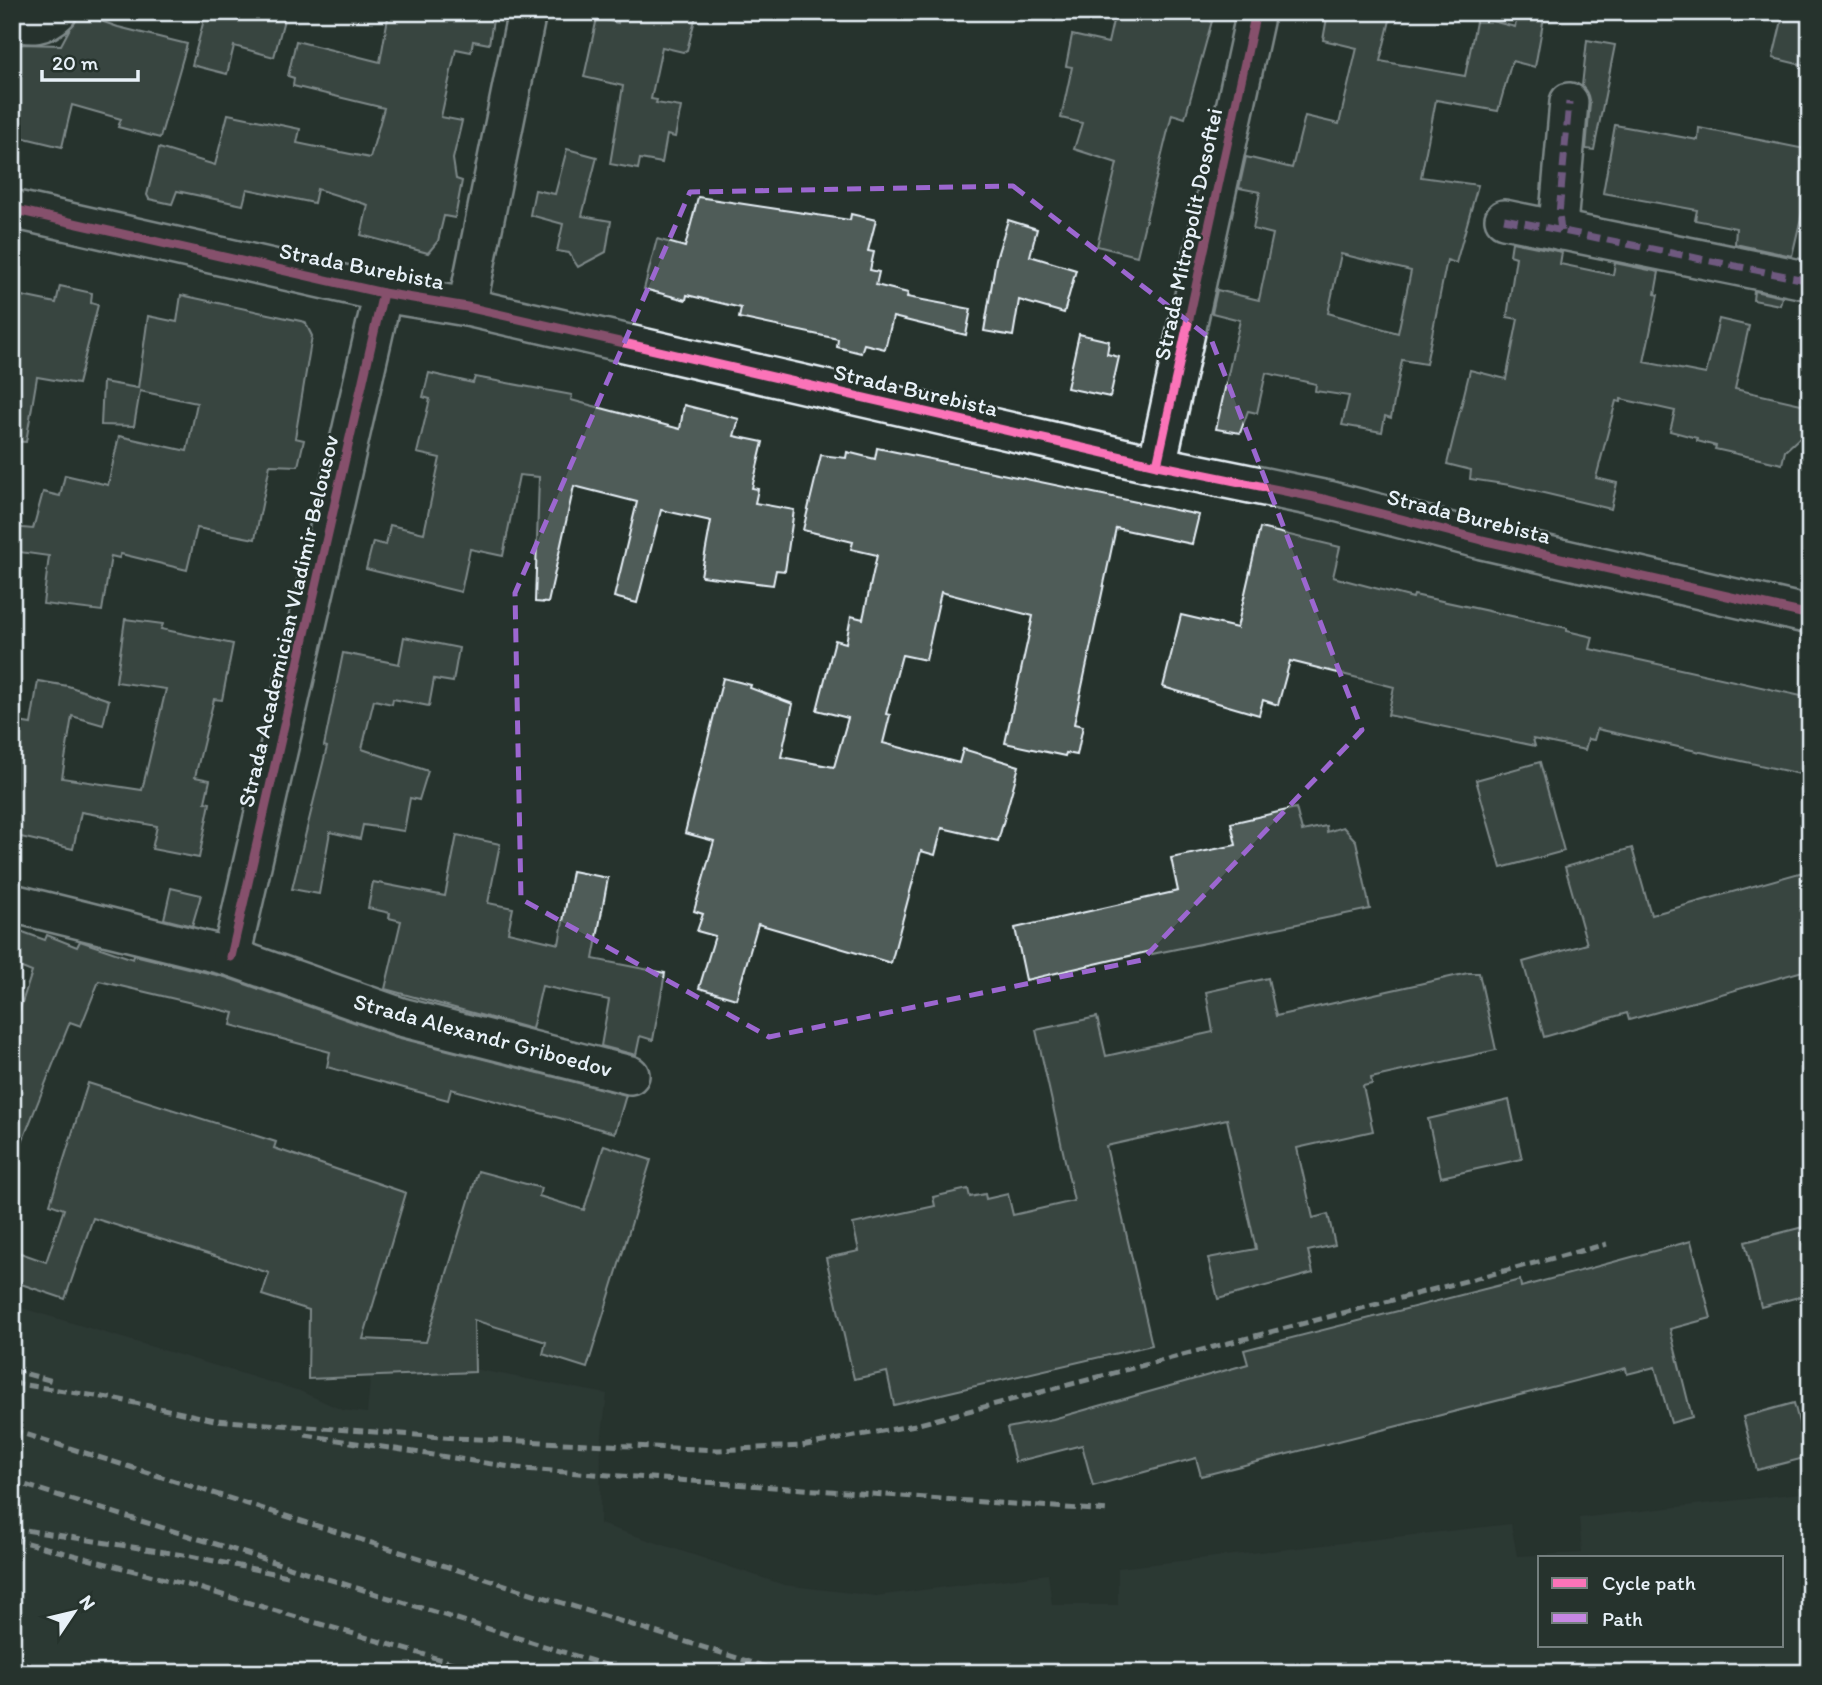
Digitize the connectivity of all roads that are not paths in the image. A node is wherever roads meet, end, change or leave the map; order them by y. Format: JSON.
{"nodes":[{"id":1,"x":58,"y":12,"type":"edge"},
{"id":2,"x":527,"y":12,"type":"edge"},
{"id":3,"x":1256,"y":12,"type":"edge"},
{"id":4,"x":12,"y":21,"type":"edge"},
{"id":5,"x":1569,"y":102,"type":"dead end"},
{"id":6,"x":12,"y":209,"type":"edge"},
{"id":7,"x":1504,"y":219,"type":"dead end"},
{"id":8,"x":1561,"y":231,"type":"junction"},
{"id":9,"x":1810,"y":281,"type":"edge"},
{"id":10,"x":383,"y":293,"type":"junction"},
{"id":11,"x":467,"y":307,"type":"junction"},
{"id":12,"x":1157,"y":465,"type":"junction"},
{"id":13,"x":1810,"y":615,"type":"edge"},
{"id":14,"x":12,"y":903,"type":"edge"},
{"id":15,"x":231,"y":957,"type":"junction"},
{"id":16,"x":630,"y":1075,"type":"dead end"}],
"edges":[{"from":1,"to":4,"type":"street"},
{"from":2,"to":11,"type":"street"},
{"from":3,"to":12,"type":"street","name":"Strada Mitropolit Dosoftei"},
{"from":5,"to":8,"type":"street"},
{"from":6,"to":10,"type":"street","name":"Strada Burebista"},
{"from":7,"to":8,"type":"street"},
{"from":8,"to":9,"type":"street"},
{"from":10,"to":11,"type":"street","name":"Strada Burebista"},
{"from":10,"to":15,"type":"street","name":"Strada Academician Vladimir Belousov"},
{"from":11,"to":12,"type":"street","name":"Strada Burebista"},
{"from":12,"to":13,"type":"street","name":"Strada Burebista"},
{"from":14,"to":15,"type":"street","name":"Strada Alexandr Griboedov"},
{"from":15,"to":16,"type":"street","name":"Strada Alexandr Griboedov"}]}
